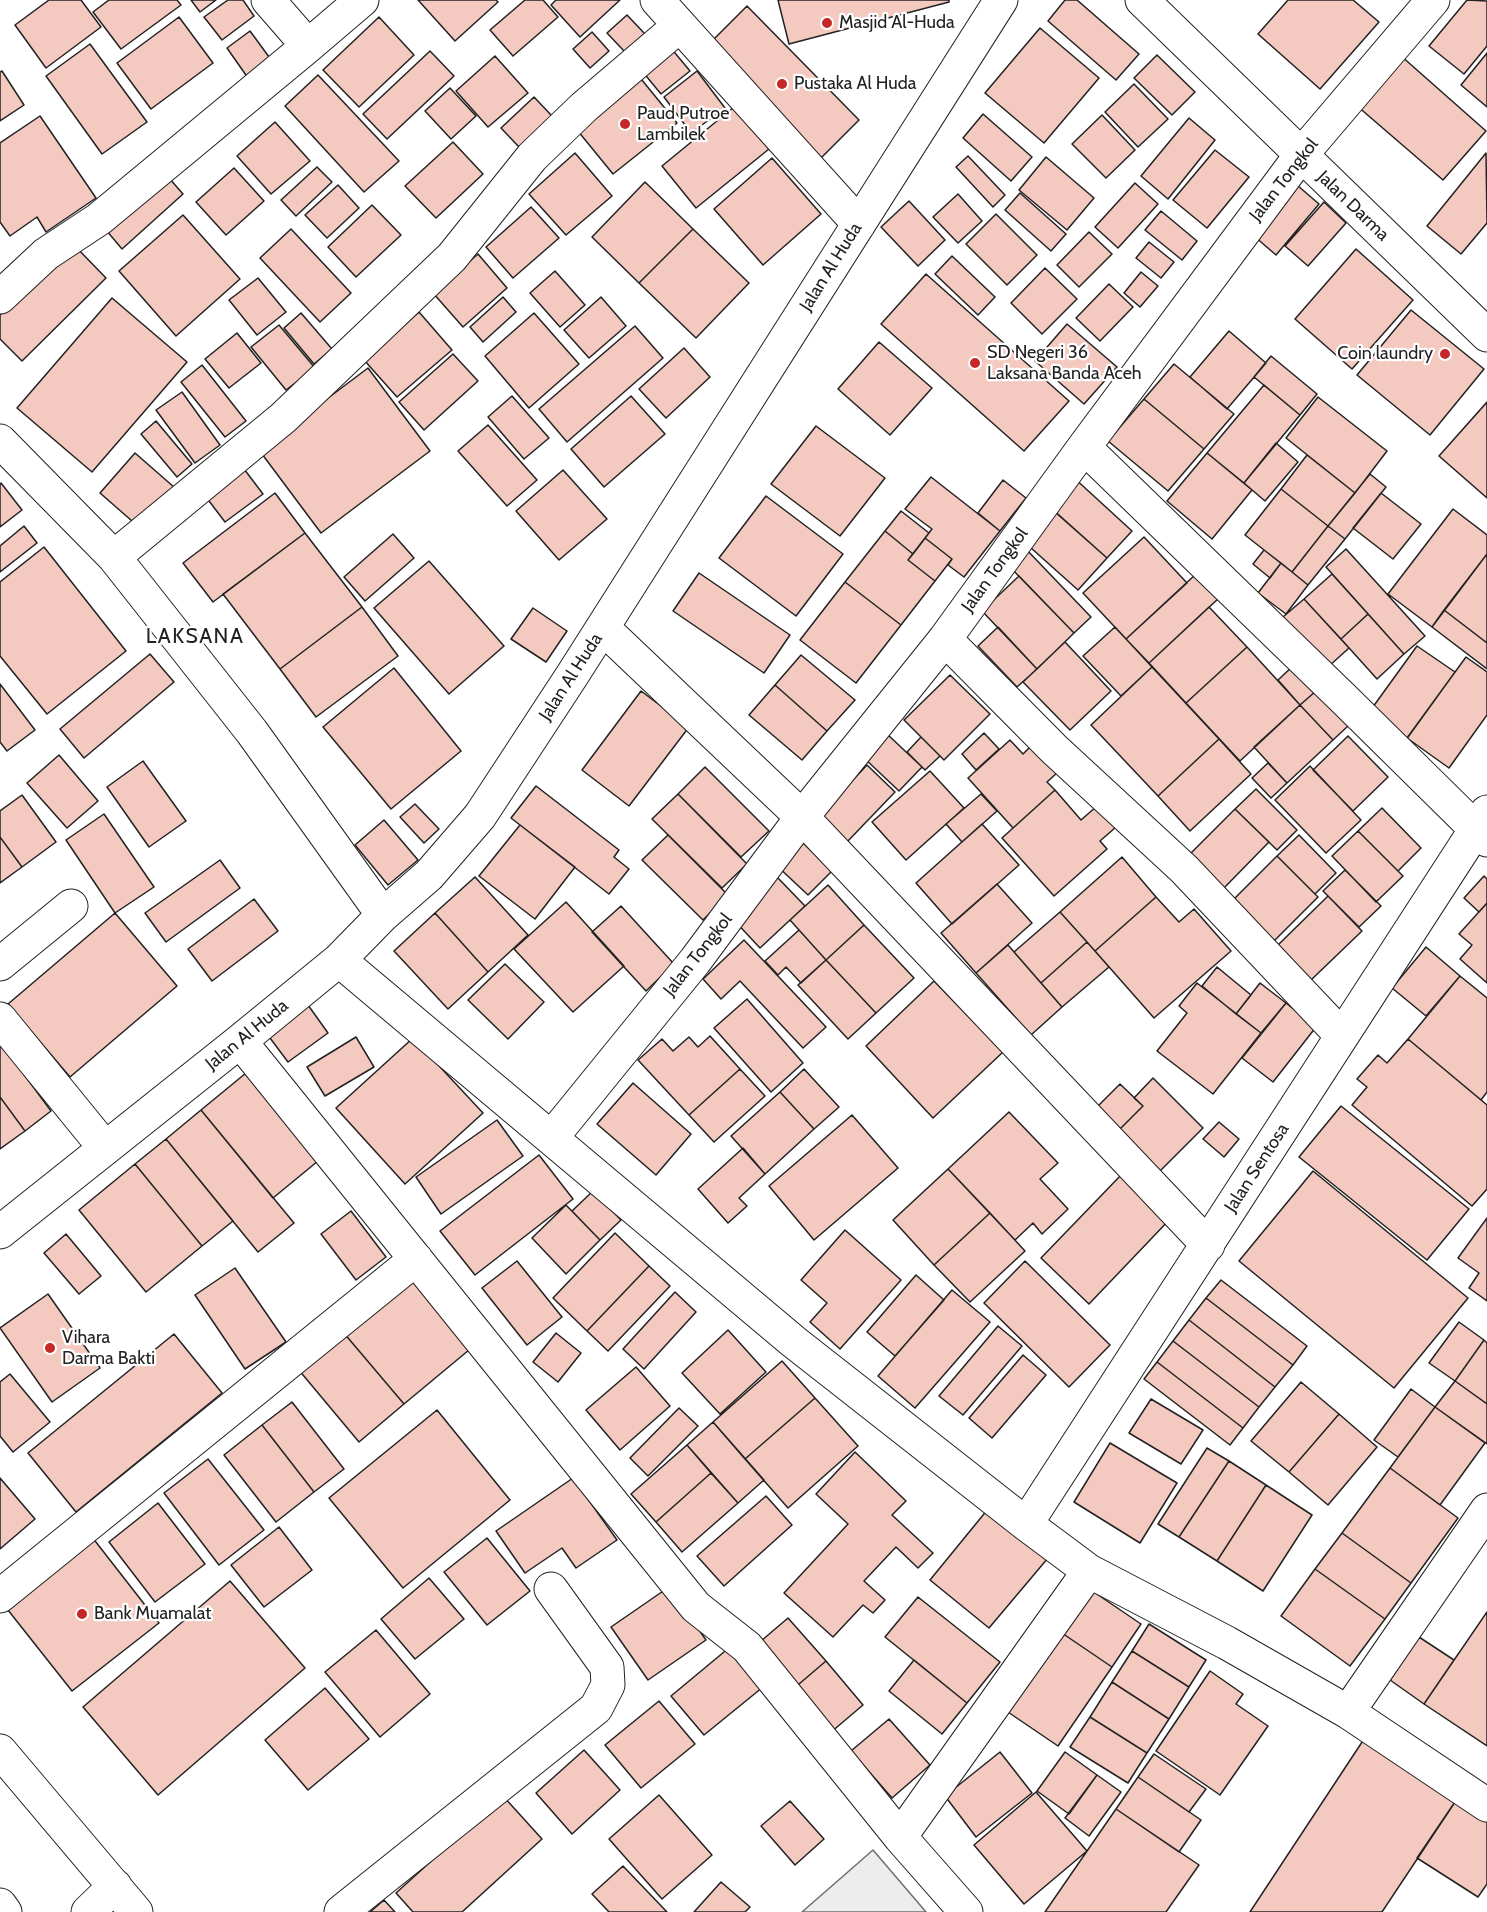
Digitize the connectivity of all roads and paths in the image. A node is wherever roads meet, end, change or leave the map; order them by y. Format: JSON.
{"nodes":[{"id":1,"x":268,"y":0,"type":"edge"},
{"id":2,"x":362,"y":0,"type":"edge"},
{"id":3,"x":657,"y":0,"type":"edge"},
{"id":4,"x":1000,"y":0,"type":"edge"},
{"id":5,"x":1142,"y":0,"type":"edge"},
{"id":6,"x":1433,"y":0,"type":"edge"},
{"id":7,"x":679,"y":26,"type":"junction"},
{"id":8,"x":308,"y":46,"type":"junction"},
{"id":9,"x":1301,"y":155,"type":"junction"},
{"id":10,"x":859,"y":224,"type":"junction"},
{"id":11,"x":0,"y":297,"type":"edge"},
{"id":12,"x":1487,"y":335,"type":"edge"},
{"id":13,"x":0,"y":441,"type":"edge"},
{"id":14,"x":1084,"y":447,"type":"junction"},
{"id":15,"x":114,"y":557,"type":"junction"},
{"id":16,"x":603,"y":628,"type":"junction"},
{"id":17,"x":945,"y":639,"type":"junction"},
{"id":18,"x":802,"y":817,"type":"junction"},
{"id":19,"x":1483,"y":827,"type":"edge"},
{"id":20,"x":70,"y":906,"type":"dead end"},
{"id":21,"x":383,"y":915,"type":"junction"},
{"id":22,"x":339,"y":960,"type":"junction"},
{"id":23,"x":0,"y":964,"type":"edge"},
{"id":24,"x":0,"y":1020,"type":"edge"},
{"id":25,"x":1342,"y":1036,"type":"junction"},
{"id":26,"x":240,"y":1041,"type":"junction"},
{"id":27,"x":552,"y":1137,"type":"junction"},
{"id":28,"x":105,"y":1148,"type":"junction"},
{"id":29,"x":0,"y":1232,"type":"edge"},
{"id":30,"x":1208,"y":1245,"type":"junction"},
{"id":31,"x":416,"y":1259,"type":"junction"},
{"id":32,"x":1487,"y":1510,"type":"edge"},
{"id":33,"x":1026,"y":1524,"type":"junction"},
{"id":34,"x":1089,"y":1571,"type":"junction"},
{"id":35,"x":551,"y":1589,"type":"dead end"},
{"id":36,"x":0,"y":1596,"type":"edge"},
{"id":37,"x":1348,"y":1712,"type":"junction"},
{"id":38,"x":0,"y":1750,"type":"edge"},
{"id":39,"x":1487,"y":1805,"type":"edge"},
{"id":40,"x":900,"y":1837,"type":"junction"},
{"id":41,"x":115,"y":1886,"type":"junction"},
{"id":42,"x":0,"y":1905,"type":"edge"},
{"id":43,"x":5,"y":1912,"type":"edge"},
{"id":44,"x":88,"y":1912,"type":"edge"},
{"id":45,"x":136,"y":1912,"type":"edge"},
{"id":46,"x":341,"y":1912,"type":"edge"},
{"id":47,"x":966,"y":1912,"type":"edge"}],
"edges":[{"from":1,"to":8,"type":"street"},
{"from":2,"to":8,"type":"street"},
{"from":3,"to":7,"type":"street"},
{"from":4,"to":10,"type":"street","name":"Jalan Al Huda"},
{"from":5,"to":9,"type":"street","name":"Jalan Darma"},
{"from":6,"to":9,"type":"street","name":"Jalan Tongkol"},
{"from":7,"to":10,"type":"street"},
{"from":7,"to":15,"type":"street"},
{"from":8,"to":11,"type":"street"},
{"from":9,"to":12,"type":"street","name":"Jalan Darma"},
{"from":9,"to":14,"type":"street","name":"Jalan Tongkol"},
{"from":10,"to":16,"type":"street","name":"Jalan Al Huda"},
{"from":13,"to":15,"type":"street"},
{"from":14,"to":17,"type":"street","name":"Jalan Tongkol"},
{"from":14,"to":19,"type":"street"},
{"from":15,"to":21,"type":"street"},
{"from":16,"to":18,"type":"street"},
{"from":16,"to":21,"type":"street","name":"Jalan Al Huda"},
{"from":17,"to":18,"type":"street","name":"Jalan Tongkol"},
{"from":17,"to":25,"type":"street"},
{"from":18,"to":27,"type":"street","name":"Jalan Tongkol"},
{"from":18,"to":30,"type":"street"},
{"from":19,"to":25,"type":"street","name":"Jalan Sentosa"},
{"from":20,"to":23,"type":"street"},
{"from":21,"to":22,"type":"street","name":"Jalan Al Huda"},
{"from":22,"to":26,"type":"street","name":"Jalan Al Huda"},
{"from":22,"to":27,"type":"street"},
{"from":24,"to":28,"type":"street"},
{"from":25,"to":30,"type":"street","name":"Jalan Sentosa"},
{"from":26,"to":28,"type":"street","name":"Jalan Al Huda"},
{"from":26,"to":31,"type":"street"},
{"from":27,"to":33,"type":"street"},
{"from":28,"to":29,"type":"street","name":"Jalan Al Huda"},
{"from":30,"to":33,"type":"street","name":"Jalan Sentosa"},
{"from":31,"to":36,"type":"street"},
{"from":31,"to":40,"type":"street"},
{"from":32,"to":37,"type":"street"},
{"from":33,"to":34,"type":"street"},
{"from":34,"to":37,"type":"street"},
{"from":34,"to":40,"type":"street"},
{"from":35,"to":46,"type":"street"},
{"from":37,"to":39,"type":"street"},
{"from":38,"to":41,"type":"street"},
{"from":40,"to":47,"type":"street"},
{"from":41,"to":44,"type":"street"},
{"from":41,"to":45,"type":"street"},
{"from":42,"to":43,"type":"street"}]}
